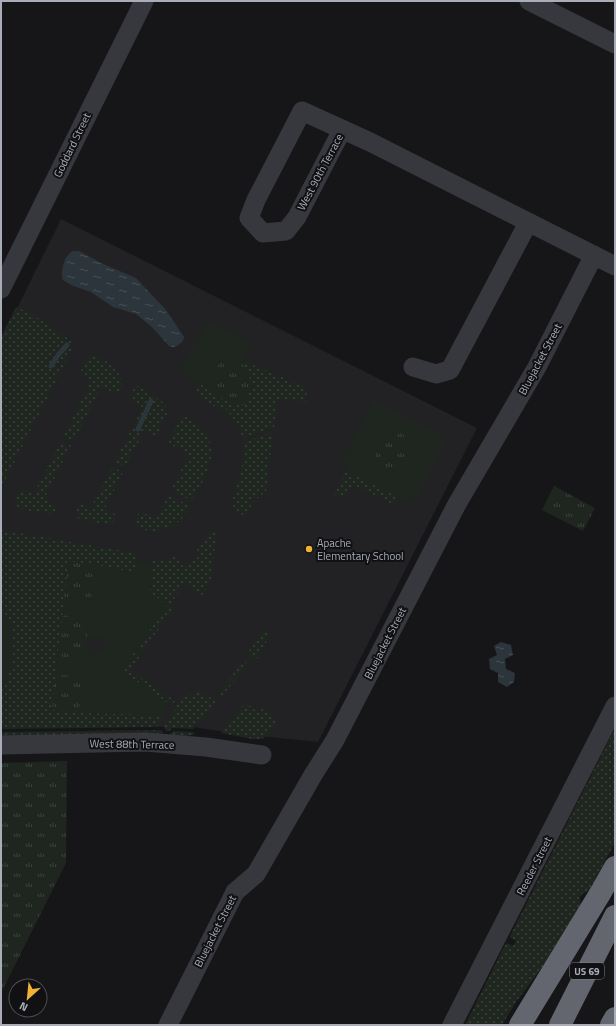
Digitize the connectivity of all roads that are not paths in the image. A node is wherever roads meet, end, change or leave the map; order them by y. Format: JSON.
{"nodes":[{"id":1,"x":144,"y":1,"type":"edge"},
{"id":2,"x":529,"y":1,"type":"edge"},
{"id":3,"x":615,"y":44,"type":"edge"},
{"id":4,"x":342,"y":130,"type":"junction"},
{"id":5,"x":528,"y":223,"type":"junction"},
{"id":6,"x":594,"y":255,"type":"junction"},
{"id":7,"x":615,"y":266,"type":"edge"},
{"id":8,"x":2,"y":287,"type":"edge"},
{"id":9,"x":413,"y":367,"type":"dead end"},
{"id":10,"x":615,"y":706,"type":"edge"},
{"id":11,"x":1,"y":744,"type":"edge"},
{"id":12,"x":262,"y":754,"type":"dead end"},
{"id":13,"x":615,"y":867,"type":"edge"},
{"id":14,"x":615,"y":916,"type":"edge"},
{"id":15,"x":615,"y":1018,"type":"edge"},
{"id":16,"x":168,"y":1025,"type":"edge"},
{"id":17,"x":452,"y":1025,"type":"edge"},
{"id":18,"x":520,"y":1025,"type":"edge"},
{"id":19,"x":560,"y":1025,"type":"edge"},
{"id":20,"x":611,"y":1025,"type":"edge"}],
"edges":[{"from":1,"to":8,"type":"street","name":"Goddard Street"},
{"from":2,"to":3,"type":"street"},
{"from":4,"to":4,"type":"street","name":"West 90th Terrace"},
{"from":4,"to":5,"type":"street","name":"West 90th Terrace"},
{"from":5,"to":6,"type":"street","name":"West 90th Terrace"},
{"from":5,"to":9,"type":"street"},
{"from":6,"to":7,"type":"street","name":"West 90th Terrace"},
{"from":6,"to":16,"type":"street","name":"Bluejacket Street"},
{"from":10,"to":17,"type":"street","name":"Reeder Street"},
{"from":11,"to":12,"type":"street","name":"West 88th Terrace"},
{"from":13,"to":18,"type":"highway"},
{"from":14,"to":19,"type":"highway","number":"US 69"},
{"from":15,"to":20,"type":"highway"}]}
